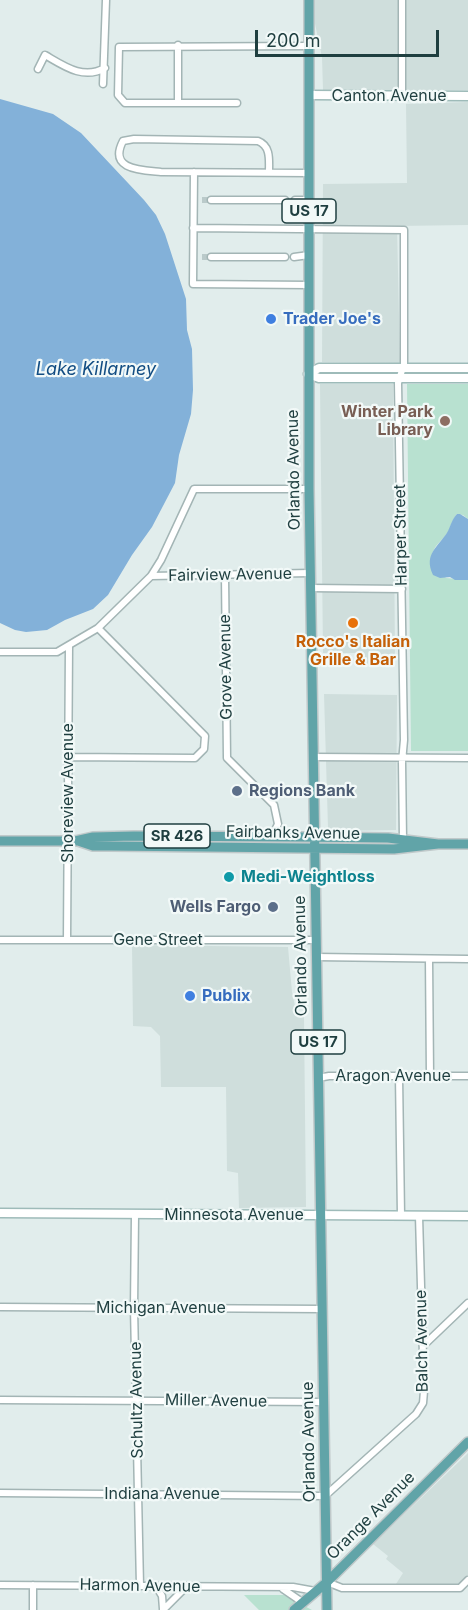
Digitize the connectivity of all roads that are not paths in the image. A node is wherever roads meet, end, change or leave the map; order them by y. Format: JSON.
{"nodes":[{"id":1,"x":106,"y":0,"type":"edge"},
{"id":2,"x":309,"y":0,"type":"edge"},
{"id":3,"x":402,"y":0,"type":"edge"},
{"id":4,"x":178,"y":45,"type":"junction"},
{"id":5,"x":309,"y":46,"type":"junction"},
{"id":6,"x":105,"y":68,"type":"junction"},
{"id":7,"x":38,"y":69,"type":"dead end"},
{"id":8,"x":104,"y":84,"type":"dead end"},
{"id":9,"x":310,"y":95,"type":"junction"},
{"id":10,"x":402,"y":96,"type":"junction"},
{"id":11,"x":468,"y":96,"type":"edge"},
{"id":12,"x":178,"y":103,"type":"junction"},
{"id":13,"x":237,"y":103,"type":"dead end"},
{"id":14,"x":194,"y":172,"type":"junction"},
{"id":15,"x":269,"y":172,"type":"junction"},
{"id":16,"x":310,"y":173,"type":"junction"},
{"id":17,"x":193,"y":200,"type":"junction"},
{"id":18,"x":202,"y":200,"type":"tunnel mouth"},
{"id":19,"x":211,"y":200,"type":"tunnel mouth"},
{"id":20,"x":285,"y":200,"type":"dead end"},
{"id":21,"x":295,"y":200,"type":"dead end"},
{"id":22,"x":309,"y":200,"type":"junction"},
{"id":23,"x":193,"y":228,"type":"junction"},
{"id":24,"x":309,"y":230,"type":"junction"},
{"id":25,"x":309,"y":255,"type":"junction"},
{"id":26,"x":193,"y":257,"type":"junction"},
{"id":27,"x":202,"y":257,"type":"tunnel mouth"},
{"id":28,"x":211,"y":257,"type":"tunnel mouth"},
{"id":29,"x":285,"y":257,"type":"dead end"},
{"id":30,"x":294,"y":257,"type":"dead end"},
{"id":31,"x":309,"y":285,"type":"junction"},
{"id":32,"x":403,"y":368,"type":"junction"},
{"id":33,"x":468,"y":368,"type":"edge"},
{"id":34,"x":308,"y":374,"type":"junction"},
{"id":35,"x":400,"y":378,"type":"junction"},
{"id":36,"x":468,"y":378,"type":"edge"},
{"id":37,"x":309,"y":489,"type":"junction"},
{"id":38,"x":310,"y":573,"type":"junction"},
{"id":39,"x":225,"y":575,"type":"junction"},
{"id":40,"x":151,"y":576,"type":"junction"},
{"id":41,"x":310,"y":588,"type":"junction"},
{"id":42,"x":402,"y":589,"type":"junction"},
{"id":43,"x":98,"y":628,"type":"junction"},
{"id":44,"x":69,"y":646,"type":"junction"},
{"id":45,"x":0,"y":652,"type":"edge"},
{"id":46,"x":68,"y":757,"type":"junction"},
{"id":47,"x":313,"y":757,"type":"junction"},
{"id":48,"x":403,"y":758,"type":"junction"},
{"id":49,"x":468,"y":758,"type":"edge"},
{"id":50,"x":272,"y":837,"type":"junction"},
{"id":51,"x":315,"y":837,"type":"junction"},
{"id":52,"x":403,"y":840,"type":"junction"},
{"id":53,"x":0,"y":841,"type":"edge"},
{"id":54,"x":72,"y":841,"type":"junction"},
{"id":55,"x":438,"y":844,"type":"junction"},
{"id":56,"x":468,"y":844,"type":"edge"},
{"id":57,"x":315,"y":848,"type":"junction"},
{"id":58,"x":0,"y":940,"type":"edge"},
{"id":59,"x":67,"y":940,"type":"junction"},
{"id":60,"x":316,"y":940,"type":"junction"},
{"id":61,"x":316,"y":957,"type":"junction"},
{"id":62,"x":429,"y":959,"type":"junction"},
{"id":63,"x":468,"y":959,"type":"edge"},
{"id":64,"x":399,"y":1076,"type":"junction"},
{"id":65,"x":430,"y":1076,"type":"junction"},
{"id":66,"x":468,"y":1076,"type":"edge"},
{"id":67,"x":318,"y":1078,"type":"junction"},
{"id":68,"x":0,"y":1214,"type":"edge"},
{"id":69,"x":135,"y":1215,"type":"junction"},
{"id":70,"x":321,"y":1215,"type":"junction"},
{"id":71,"x":401,"y":1216,"type":"junction"},
{"id":72,"x":419,"y":1216,"type":"junction"},
{"id":73,"x":468,"y":1216,"type":"edge"},
{"id":74,"x":468,"y":1303,"type":"edge"},
{"id":75,"x":0,"y":1307,"type":"edge"},
{"id":76,"x":134,"y":1308,"type":"junction"},
{"id":77,"x":322,"y":1309,"type":"junction"},
{"id":78,"x":423,"y":1346,"type":"junction"},
{"id":79,"x":0,"y":1400,"type":"edge"},
{"id":80,"x":137,"y":1400,"type":"junction"},
{"id":81,"x":323,"y":1402,"type":"junction"},
{"id":82,"x":468,"y":1442,"type":"edge"},
{"id":83,"x":0,"y":1493,"type":"edge"},
{"id":84,"x":139,"y":1494,"type":"junction"},
{"id":85,"x":325,"y":1496,"type":"junction"},
{"id":86,"x":468,"y":1580,"type":"edge"},
{"id":87,"x":327,"y":1582,"type":"junction"},
{"id":88,"x":0,"y":1585,"type":"edge"},
{"id":89,"x":33,"y":1585,"type":"junction"},
{"id":90,"x":140,"y":1586,"type":"junction"},
{"id":91,"x":156,"y":1586,"type":"junction"},
{"id":92,"x":187,"y":1586,"type":"junction"},
{"id":93,"x":280,"y":1588,"type":"junction"},
{"id":94,"x":315,"y":1591,"type":"junction"},
{"id":95,"x":302,"y":1602,"type":"junction"},
{"id":96,"x":33,"y":1610,"type":"edge"},
{"id":97,"x":163,"y":1610,"type":"edge"},
{"id":98,"x":294,"y":1610,"type":"edge"},
{"id":99,"x":327,"y":1610,"type":"edge"}],
"edges":[{"from":1,"to":6,"type":"street"},
{"from":2,"to":5,"type":"main road","number":"US 17"},
{"from":3,"to":10,"type":"street"},
{"from":4,"to":5,"type":"street"},
{"from":4,"to":12,"type":"street"},
{"from":4,"to":12,"type":"street"},
{"from":5,"to":9,"type":"main road","number":"US 17"},
{"from":6,"to":7,"type":"street"},
{"from":6,"to":8,"type":"street"},
{"from":9,"to":10,"type":"street","name":"Canton Avenue"},
{"from":9,"to":16,"type":"main road","number":"US 17"},
{"from":10,"to":11,"type":"street","name":"Canton Avenue"},
{"from":12,"to":13,"type":"street"},
{"from":14,"to":15,"type":"street"},
{"from":14,"to":15,"type":"street"},
{"from":14,"to":17,"type":"street"},
{"from":15,"to":16,"type":"street"},
{"from":16,"to":22,"type":"main road","number":"US 17"},
{"from":17,"to":18,"type":"street"},
{"from":17,"to":23,"type":"street"},
{"from":19,"to":20,"type":"street"},
{"from":21,"to":22,"type":"street"},
{"from":22,"to":24,"type":"main road","number":"US 17"},
{"from":23,"to":24,"type":"street"},
{"from":23,"to":26,"type":"street"},
{"from":24,"to":25,"type":"main road","number":"US 17"},
{"from":24,"to":32,"type":"street","name":"Harper Street"},
{"from":25,"to":30,"type":"street"},
{"from":25,"to":31,"type":"main road","number":"US 17"},
{"from":26,"to":27,"type":"street"},
{"from":26,"to":31,"type":"street"},
{"from":28,"to":29,"type":"street"},
{"from":31,"to":34,"type":"main road","number":"US 17"},
{"from":32,"to":33,"type":"street"},
{"from":32,"to":34,"type":"street"},
{"from":32,"to":35,"type":"street","name":"Harper Street"},
{"from":34,"to":35,"type":"street"},
{"from":34,"to":37,"type":"main road","name":"Orlando Avenue","number":"US 17"},
{"from":35,"to":36,"type":"street"},
{"from":35,"to":42,"type":"street","name":"Harper Street"},
{"from":37,"to":38,"type":"main road","name":"Orlando Avenue","number":"US 17"},
{"from":37,"to":40,"type":"street"},
{"from":38,"to":39,"type":"street","name":"Fairview Avenue"},
{"from":38,"to":41,"type":"main road","name":"Orlando Avenue","number":"US 17"},
{"from":39,"to":40,"type":"street","name":"Fairview Avenue"},
{"from":39,"to":50,"type":"street","name":"Grove Avenue"},
{"from":40,"to":43,"type":"street"},
{"from":41,"to":42,"type":"street"},
{"from":41,"to":47,"type":"main road","name":"Orlando Avenue","number":"US 17"},
{"from":42,"to":48,"type":"street","name":"Harper Street"},
{"from":43,"to":44,"type":"street"},
{"from":43,"to":46,"type":"street"},
{"from":44,"to":45,"type":"street"},
{"from":44,"to":46,"type":"street","name":"Shoreview Avenue"},
{"from":46,"to":54,"type":"street","name":"Shoreview Avenue"},
{"from":47,"to":48,"type":"street"},
{"from":47,"to":51,"type":"main road","name":"Orlando Avenue","number":"US 17"},
{"from":48,"to":49,"type":"street"},
{"from":48,"to":52,"type":"street","name":"Harper Street"},
{"from":50,"to":51,"type":"main road","name":"Fairbanks Avenue","number":"SR 426"},
{"from":50,"to":54,"type":"main road","name":"Fairbanks Avenue","number":"SR 426"},
{"from":51,"to":52,"type":"main road","name":"Fairbanks Avenue","number":"SR 426"},
{"from":51,"to":57,"type":"main road","name":"Orlando Avenue","number":"US 17"},
{"from":52,"to":55,"type":"main road","name":"Fairbanks Avenue","number":"SR 426"},
{"from":53,"to":54,"type":"main road","name":"Fairbanks Avenue","number":"SR 426"},
{"from":54,"to":57,"type":"main road","name":"Fairbanks Avenue","number":"SR 426"},
{"from":54,"to":59,"type":"street","name":"Shoreview Avenue"},
{"from":55,"to":56,"type":"main road","name":"Fairbanks Avenue","number":"SR 426"},
{"from":55,"to":57,"type":"main road","name":"Fairbanks Avenue","number":"SR 426"},
{"from":57,"to":60,"type":"main road","name":"Orlando Avenue","number":"US 17"},
{"from":58,"to":59,"type":"street","name":"Gene Street"},
{"from":59,"to":60,"type":"street","name":"Gene Street"},
{"from":60,"to":61,"type":"main road","name":"Orlando Avenue","number":"US 17"},
{"from":61,"to":62,"type":"street"},
{"from":61,"to":67,"type":"main road","name":"Orlando Avenue","number":"US 17"},
{"from":62,"to":63,"type":"street"},
{"from":62,"to":65,"type":"street"},
{"from":64,"to":65,"type":"street","name":"Aragon Avenue"},
{"from":64,"to":67,"type":"street","name":"Aragon Avenue"},
{"from":64,"to":71,"type":"street"},
{"from":65,"to":66,"type":"street","name":"Aragon Avenue"},
{"from":67,"to":70,"type":"main road","name":"Orlando Avenue","number":"US 17"},
{"from":68,"to":69,"type":"street","name":"Minnesota Avenue"},
{"from":69,"to":70,"type":"street","name":"Minnesota Avenue"},
{"from":69,"to":76,"type":"street","name":"Schultz Avenue"},
{"from":70,"to":71,"type":"street","name":"Minnesota Avenue"},
{"from":70,"to":77,"type":"main road","name":"Orlando Avenue","number":"US 17"},
{"from":71,"to":72,"type":"street","name":"Minnesota Avenue"},
{"from":72,"to":73,"type":"street","name":"Minnesota Avenue"},
{"from":72,"to":78,"type":"street","name":"Balch Avenue"},
{"from":74,"to":78,"type":"street"},
{"from":75,"to":76,"type":"street","name":"Michigan Avenue"},
{"from":76,"to":77,"type":"street","name":"Michigan Avenue"},
{"from":76,"to":80,"type":"street","name":"Schultz Avenue"},
{"from":77,"to":81,"type":"main road","name":"Orlando Avenue","number":"US 17"},
{"from":78,"to":85,"type":"street","name":"Balch Avenue"},
{"from":79,"to":80,"type":"street","name":"Miller Avenue"},
{"from":80,"to":81,"type":"street","name":"Miller Avenue"},
{"from":80,"to":84,"type":"street","name":"Schultz Avenue"},
{"from":81,"to":85,"type":"main road","name":"Orlando Avenue","number":"US 17"},
{"from":82,"to":87,"type":"main road","name":"Orange Avenue"},
{"from":83,"to":84,"type":"street","name":"Indiana Avenue"},
{"from":84,"to":85,"type":"street","name":"Indiana Avenue"},
{"from":84,"to":90,"type":"street","name":"Schultz Avenue"},
{"from":85,"to":87,"type":"main road","name":"Orlando Avenue","number":"US 17"},
{"from":86,"to":87,"type":"street"},
{"from":87,"to":94,"type":"main road","name":"Orange Avenue"},
{"from":87,"to":99,"type":"main road","name":"Orlando Avenue","number":"US 17"},
{"from":88,"to":89,"type":"street","name":"Harmon Avenue"},
{"from":89,"to":90,"type":"street","name":"Harmon Avenue"},
{"from":89,"to":96,"type":"street"},
{"from":90,"to":91,"type":"street","name":"Harmon Avenue"},
{"from":91,"to":92,"type":"street","name":"Harmon Avenue"},
{"from":91,"to":97,"type":"street"},
{"from":92,"to":93,"type":"street","name":"Harmon Avenue"},
{"from":92,"to":97,"type":"street"},
{"from":93,"to":94,"type":"street","name":"Harmon Avenue"},
{"from":93,"to":95,"type":"street"},
{"from":94,"to":95,"type":"main road","name":"Orange Avenue"},
{"from":95,"to":98,"type":"main road","name":"Orange Avenue"}]}
